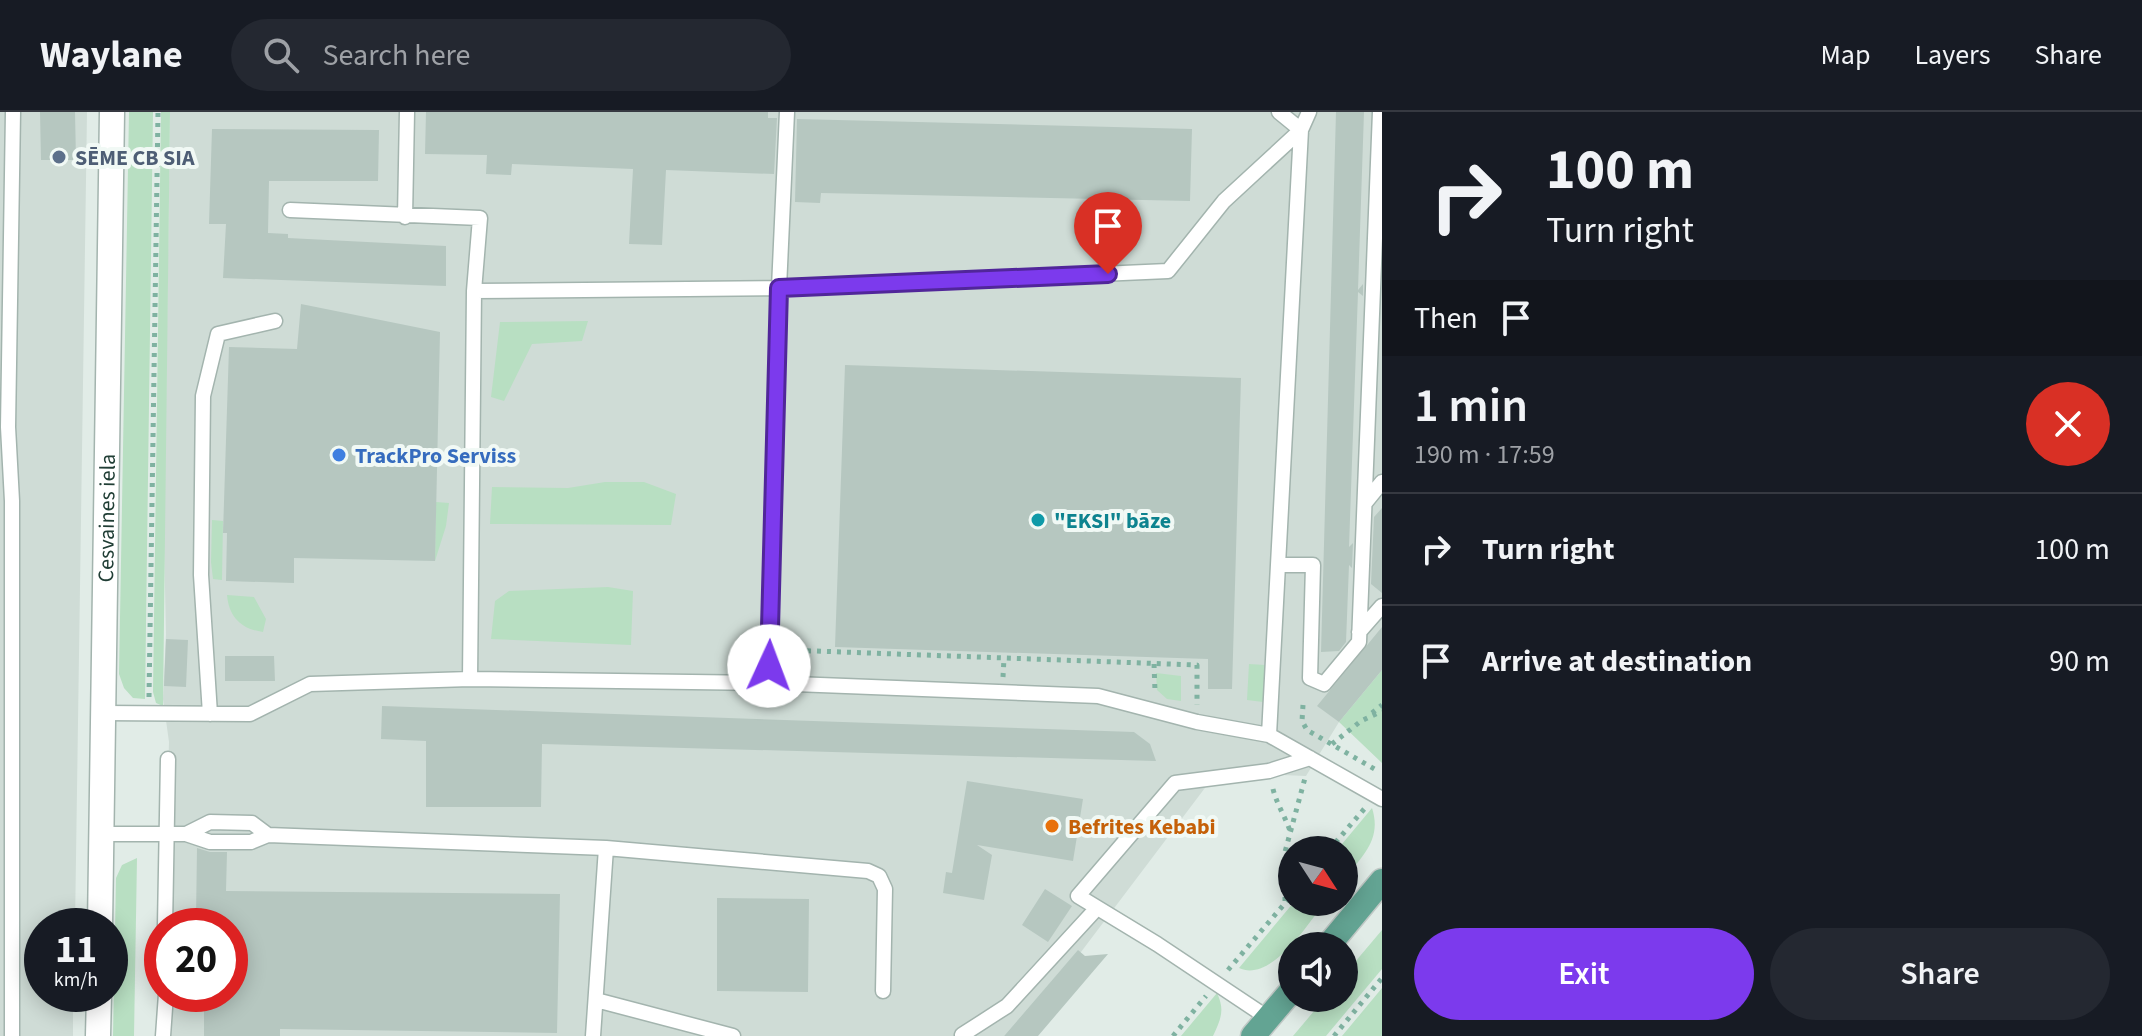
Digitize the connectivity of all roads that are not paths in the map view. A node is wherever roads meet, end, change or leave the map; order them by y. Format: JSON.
{"nodes":[{"id":1,"x":13,"y":112,"type":"edge"},
{"id":2,"x":112,"y":112,"type":"edge"},
{"id":3,"x":407,"y":112,"type":"edge"},
{"id":4,"x":787,"y":112,"type":"edge"},
{"id":5,"x":1279,"y":112,"type":"edge"},
{"id":6,"x":1309,"y":112,"type":"edge"},
{"id":7,"x":1380,"y":112,"type":"edge"},
{"id":8,"x":1301,"y":130,"type":"junction"},
{"id":9,"x":1380,"y":146,"type":"edge"},
{"id":10,"x":290,"y":210,"type":"dead end"},
{"id":11,"x":405,"y":217,"type":"junction"},
{"id":12,"x":779,"y":288,"type":"junction"},
{"id":13,"x":474,"y":291,"type":"junction"},
{"id":14,"x":275,"y":321,"type":"dead end"},
{"id":15,"x":1382,"y":361,"type":"edge"},
{"id":16,"x":1370,"y":376,"type":"junction"},
{"id":17,"x":4,"y":426,"type":"edge"},
{"id":18,"x":1382,"y":482,"type":"edge"},
{"id":19,"x":1365,"y":503,"type":"junction"},
{"id":20,"x":1278,"y":565,"type":"junction"},
{"id":21,"x":1382,"y":606,"type":"edge"},
{"id":22,"x":1359,"y":632,"type":"junction"},
{"id":23,"x":470,"y":679,"type":"junction"},
{"id":24,"x":769,"y":683,"type":"junction"},
{"id":25,"x":102,"y":713,"type":"junction"},
{"id":26,"x":210,"y":714,"type":"junction"},
{"id":27,"x":1269,"y":735,"type":"junction"},
{"id":28,"x":1310,"y":758,"type":"junction"},
{"id":29,"x":168,"y":759,"type":"dead end"},
{"id":30,"x":1378,"y":796,"type":"edge"},
{"id":31,"x":103,"y":834,"type":"junction"},
{"id":32,"x":165,"y":834,"type":"junction"},
{"id":33,"x":606,"y":848,"type":"junction"},
{"id":34,"x":6,"y":859,"type":"edge"},
{"id":35,"x":1382,"y":881,"type":"edge"},
{"id":36,"x":101,"y":908,"type":"edge"},
{"id":37,"x":165,"y":908,"type":"edge"},
{"id":38,"x":1097,"y":908,"type":"junction"},
{"id":39,"x":1340,"y":932,"type":"edge"},
{"id":40,"x":883,"y":991,"type":"dead end"},
{"id":41,"x":596,"y":1000,"type":"junction"},
{"id":42,"x":1278,"y":1007,"type":"edge"},
{"id":43,"x":99,"y":1012,"type":"edge"},
{"id":44,"x":165,"y":1012,"type":"edge"},
{"id":45,"x":1261,"y":1027,"type":"edge"},
{"id":46,"x":962,"y":1035,"type":"edge"},
{"id":47,"x":12,"y":1036,"type":"edge"},
{"id":48,"x":98,"y":1036,"type":"edge"},
{"id":49,"x":163,"y":1036,"type":"edge"},
{"id":50,"x":593,"y":1036,"type":"edge"},
{"id":51,"x":733,"y":1036,"type":"edge"}],
"edges":[{"from":1,"to":17,"type":"lane"},
{"from":2,"to":25,"type":"street","name":"Cesvaines iela"},
{"from":3,"to":11,"type":"lane"},
{"from":4,"to":12,"type":"lane"},
{"from":5,"to":8,"type":"lane"},
{"from":6,"to":8,"type":"lane"},
{"from":7,"to":9,"type":"lane"},
{"from":8,"to":12,"type":"lane"},
{"from":8,"to":20,"type":"lane"},
{"from":9,"to":16,"type":"lane"},
{"from":10,"to":11,"type":"lane"},
{"from":11,"to":13,"type":"lane"},
{"from":12,"to":13,"type":"lane"},
{"from":12,"to":24,"type":"lane"},
{"from":13,"to":23,"type":"lane"},
{"from":14,"to":26,"type":"lane"},
{"from":15,"to":16,"type":"lane"},
{"from":16,"to":19,"type":"lane"},
{"from":17,"to":34,"type":"lane"},
{"from":18,"to":19,"type":"lane"},
{"from":19,"to":22,"type":"lane"},
{"from":20,"to":22,"type":"lane"},
{"from":20,"to":27,"type":"lane"},
{"from":21,"to":22,"type":"lane"},
{"from":23,"to":24,"type":"lane"},
{"from":23,"to":26,"type":"lane"},
{"from":24,"to":27,"type":"lane"},
{"from":25,"to":26,"type":"lane"},
{"from":25,"to":31,"type":"street","name":"Cesvaines iela"},
{"from":27,"to":28,"type":"lane"},
{"from":28,"to":30,"type":"lane"},
{"from":28,"to":38,"type":"lane"},
{"from":29,"to":32,"type":"lane"},
{"from":31,"to":32,"type":"lane"},
{"from":31,"to":36,"type":"street","name":"Cesvaines iela"},
{"from":32,"to":33,"type":"lane"},
{"from":32,"to":37,"type":"lane"},
{"from":33,"to":40,"type":"lane"},
{"from":33,"to":41,"type":"lane"},
{"from":34,"to":47,"type":"lane"},
{"from":35,"to":39,"type":"main road"},
{"from":38,"to":45,"type":"lane"},
{"from":38,"to":46,"type":"lane"},
{"from":41,"to":50,"type":"lane"},
{"from":41,"to":51,"type":"lane"},
{"from":42,"to":45,"type":"main road"},
{"from":43,"to":48,"type":"street"},
{"from":44,"to":49,"type":"lane"}]}
